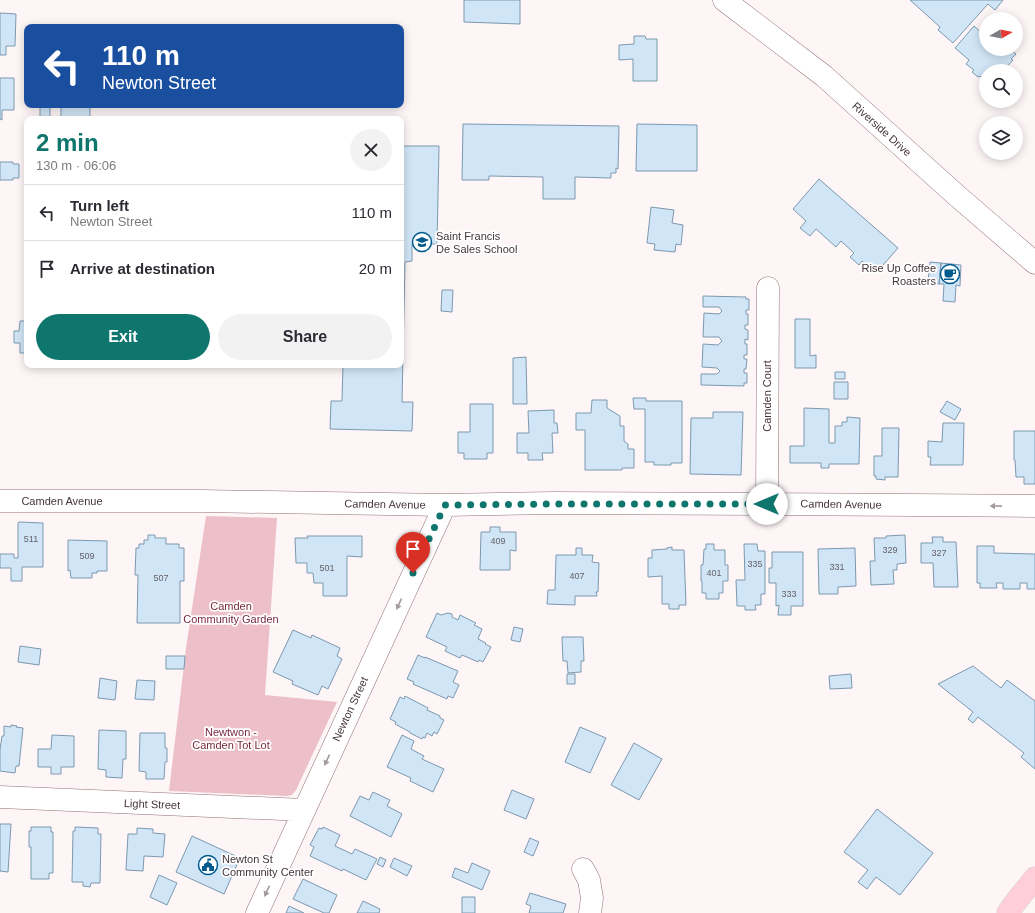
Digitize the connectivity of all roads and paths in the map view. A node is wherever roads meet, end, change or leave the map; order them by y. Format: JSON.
{"nodes":[{"id":1,"x":724,"y":0,"type":"edge"},
{"id":2,"x":1035,"y":263,"type":"edge"},
{"id":3,"x":768,"y":288,"type":"dead end"},
{"id":4,"x":0,"y":501,"type":"edge"},
{"id":5,"x":767,"y":504,"type":"junction"},
{"id":6,"x":445,"y":505,"type":"junction"},
{"id":7,"x":1035,"y":506,"type":"edge"},
{"id":8,"x":0,"y":797,"type":"edge"},
{"id":9,"x":304,"y":810,"type":"junction"},
{"id":10,"x":583,"y":869,"type":"dead end"},
{"id":11,"x":1035,"y":878,"type":"edge"},
{"id":12,"x":257,"y":913,"type":"edge"},
{"id":13,"x":590,"y":913,"type":"edge"},
{"id":14,"x":1008,"y":913,"type":"edge"}],
"edges":[{"from":1,"to":2,"type":"street","name":"Riverside Drive"},
{"from":3,"to":5,"type":"street","name":"Camden Court"},
{"from":4,"to":6,"type":"street","name":"Camden Avenue"},
{"from":5,"to":6,"type":"street","name":"Camden Avenue"},
{"from":7,"to":5,"type":"street","name":"Camden Avenue","one_way":true},
{"from":6,"to":9,"type":"street","name":"Newton Street","one_way":true},
{"from":8,"to":9,"type":"street","name":"Light Street"},
{"from":9,"to":12,"type":"street","name":"Newton Street","one_way":true},
{"from":10,"to":13,"type":"street"},
{"from":11,"to":14,"type":"main road"}]}
